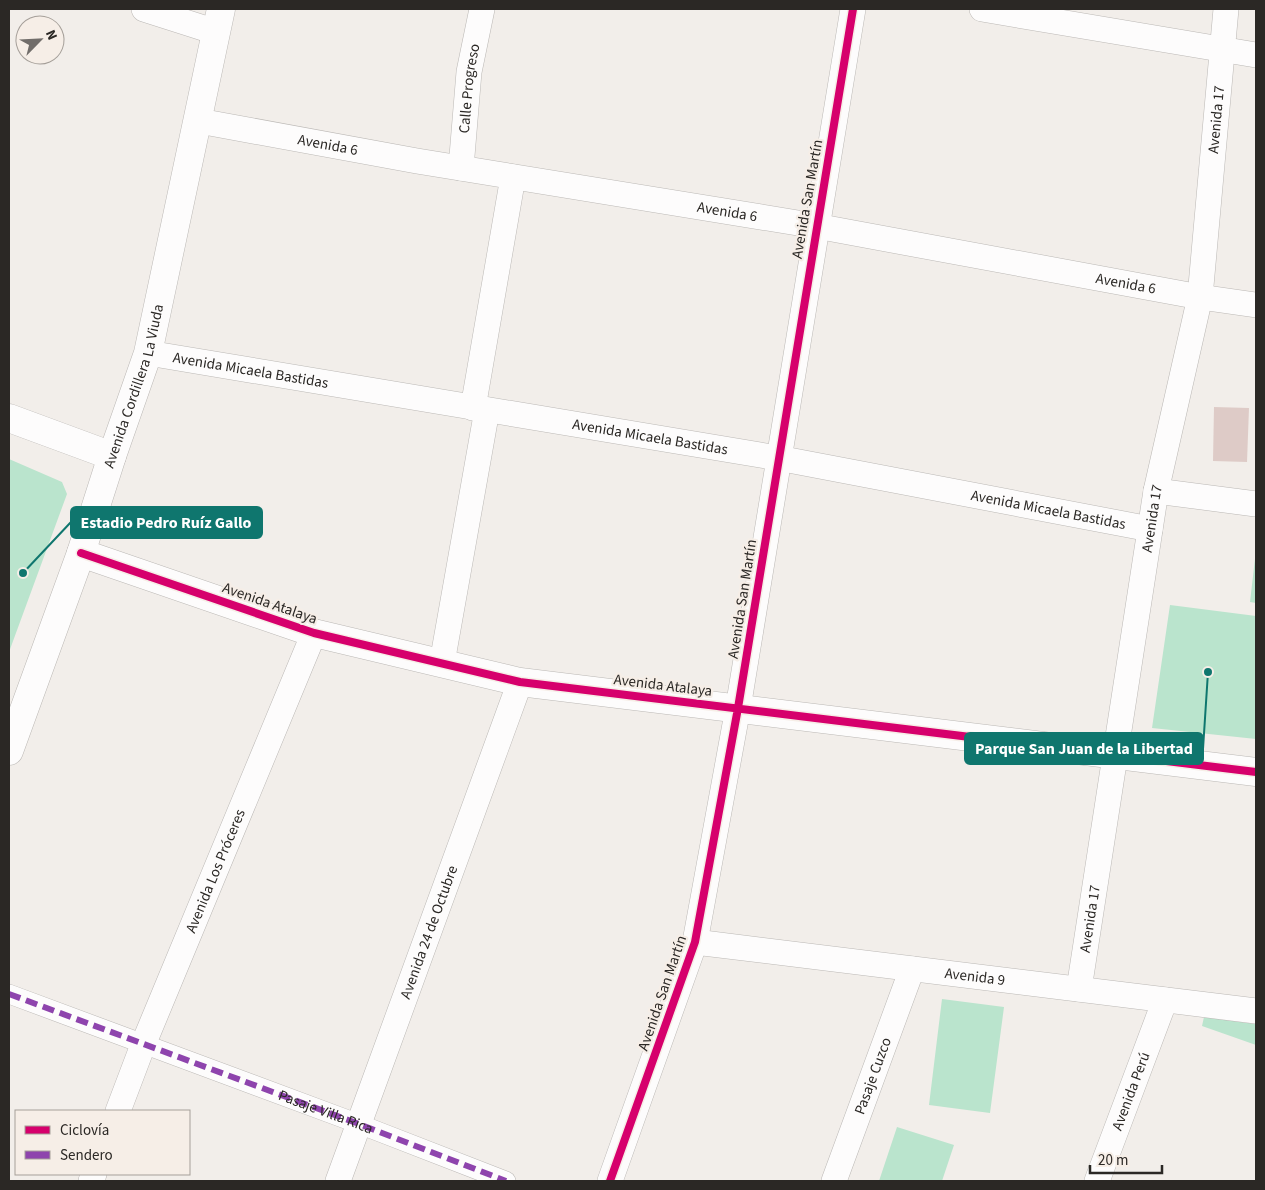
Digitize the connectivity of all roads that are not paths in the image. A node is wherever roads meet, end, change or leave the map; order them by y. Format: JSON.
{"nodes":[{"id":1,"x":144,"y":9,"type":"edge"},
{"id":2,"x":482,"y":9,"type":"edge"},
{"id":3,"x":853,"y":9,"type":"edge"},
{"id":4,"x":982,"y":9,"type":"edge"},
{"id":5,"x":1226,"y":9,"type":"edge"},
{"id":6,"x":218,"y":21,"type":"edge"},
{"id":7,"x":1224,"y":49,"type":"junction"},
{"id":8,"x":1256,"y":55,"type":"edge"},
{"id":9,"x":199,"y":121,"type":"junction"},
{"id":10,"x":461,"y":168,"type":"junction"},
{"id":11,"x":513,"y":177,"type":"junction"},
{"id":12,"x":816,"y":226,"type":"junction"},
{"id":13,"x":1200,"y":297,"type":"junction"},
{"id":14,"x":1256,"y":305,"type":"edge"},
{"id":15,"x":148,"y":353,"type":"junction"},
{"id":16,"x":480,"y":409,"type":"junction"},
{"id":17,"x":9,"y":418,"type":"edge"},
{"id":18,"x":112,"y":456,"type":"junction"},
{"id":19,"x":778,"y":458,"type":"junction"},
{"id":20,"x":1156,"y":491,"type":"junction"},
{"id":21,"x":1256,"y":504,"type":"edge"},
{"id":22,"x":1150,"y":529,"type":"junction"},
{"id":23,"x":82,"y":553,"type":"junction"},
{"id":24,"x":314,"y":633,"type":"junction"},
{"id":25,"x":442,"y":664,"type":"junction"},
{"id":26,"x":520,"y":682,"type":"junction"},
{"id":27,"x":738,"y":708,"type":"junction"},
{"id":28,"x":9,"y":751,"type":"edge"},
{"id":29,"x":1115,"y":755,"type":"junction"},
{"id":30,"x":1256,"y":772,"type":"edge"},
{"id":31,"x":696,"y":942,"type":"junction"},
{"id":32,"x":912,"y":969,"type":"junction"},
{"id":33,"x":1080,"y":989,"type":"junction"},
{"id":34,"x":9,"y":994,"type":"edge"},
{"id":35,"x":1165,"y":1000,"type":"junction"},
{"id":36,"x":1256,"y":1011,"type":"edge"},
{"id":37,"x":143,"y":1045,"type":"junction"},
{"id":38,"x":118,"y":1110,"type":"edge"},
{"id":39,"x":359,"y":1124,"type":"junction"},
{"id":40,"x":338,"y":1181,"type":"edge"},
{"id":41,"x":506,"y":1181,"type":"edge"},
{"id":42,"x":610,"y":1181,"type":"edge"},
{"id":43,"x":834,"y":1181,"type":"edge"},
{"id":44,"x":1097,"y":1181,"type":"edge"}],
"edges":[{"from":1,"to":6,"type":"street"},
{"from":2,"to":10,"type":"street","name":"Calle Progreso"},
{"from":3,"to":12,"type":"street","name":"Avenida San Martín"},
{"from":4,"to":7,"type":"street"},
{"from":5,"to":7,"type":"street","name":"Avenida 17"},
{"from":6,"to":9,"type":"street","name":"Avenida Cordillera La Viuda"},
{"from":7,"to":8,"type":"street"},
{"from":7,"to":13,"type":"street","name":"Avenida 17"},
{"from":9,"to":10,"type":"street","name":"Avenida 6"},
{"from":9,"to":15,"type":"street","name":"Avenida Cordillera La Viuda"},
{"from":10,"to":11,"type":"street","name":"Avenida 6"},
{"from":11,"to":12,"type":"street","name":"Avenida 6"},
{"from":11,"to":16,"type":"street"},
{"from":12,"to":13,"type":"street","name":"Avenida 6"},
{"from":12,"to":19,"type":"street","name":"Avenida San Martín"},
{"from":13,"to":14,"type":"street","name":"Avenida 6"},
{"from":13,"to":20,"type":"street","name":"Avenida 17"},
{"from":15,"to":16,"type":"street","name":"Avenida Micaela Bastidas"},
{"from":15,"to":18,"type":"street","name":"Avenida Cordillera La Viuda"},
{"from":16,"to":19,"type":"street","name":"Avenida Micaela Bastidas"},
{"from":16,"to":25,"type":"street"},
{"from":17,"to":18,"type":"street"},
{"from":18,"to":23,"type":"street","name":"Avenida Cordillera La Viuda"},
{"from":19,"to":22,"type":"street","name":"Avenida Micaela Bastidas"},
{"from":19,"to":27,"type":"street","name":"Avenida San Martín"},
{"from":20,"to":21,"type":"street"},
{"from":20,"to":22,"type":"street","name":"Avenida 17"},
{"from":22,"to":29,"type":"street","name":"Avenida 17"},
{"from":23,"to":24,"type":"street","name":"Avenida Atalaya"},
{"from":23,"to":28,"type":"street","name":"Avenida Cordillera La Viuda"},
{"from":24,"to":25,"type":"street","name":"Avenida Atalaya"},
{"from":24,"to":37,"type":"street","name":"Avenida Los Próceres"},
{"from":25,"to":26,"type":"street","name":"Avenida Atalaya"},
{"from":26,"to":27,"type":"street","name":"Avenida Atalaya"},
{"from":26,"to":39,"type":"street","name":"Avenida 24 de Octubre"},
{"from":27,"to":29,"type":"street","name":"Avenida Atalaya"},
{"from":27,"to":31,"type":"street","name":"Avenida San Martín"},
{"from":29,"to":30,"type":"street","name":"Avenida Atalaya"},
{"from":29,"to":33,"type":"street","name":"Avenida 17"},
{"from":31,"to":32,"type":"street","name":"Avenida 9"},
{"from":31,"to":42,"type":"street","name":"Avenida San Martín"},
{"from":32,"to":33,"type":"street","name":"Avenida 9"},
{"from":32,"to":43,"type":"street","name":"Pasaje Cuzco"},
{"from":33,"to":35,"type":"street","name":"Avenida 9"},
{"from":34,"to":37,"type":"street","name":"Pasaje Villa Rica"},
{"from":35,"to":36,"type":"street","name":"Avenida 9"},
{"from":35,"to":44,"type":"street","name":"Avenida Perú"},
{"from":37,"to":38,"type":"street","name":"Avenida Los Próceres"},
{"from":37,"to":39,"type":"street","name":"Pasaje Villa Rica"},
{"from":39,"to":40,"type":"street","name":"Avenida 24 de Octubre"},
{"from":39,"to":41,"type":"street","name":"Pasaje Villa Rica"}]}
